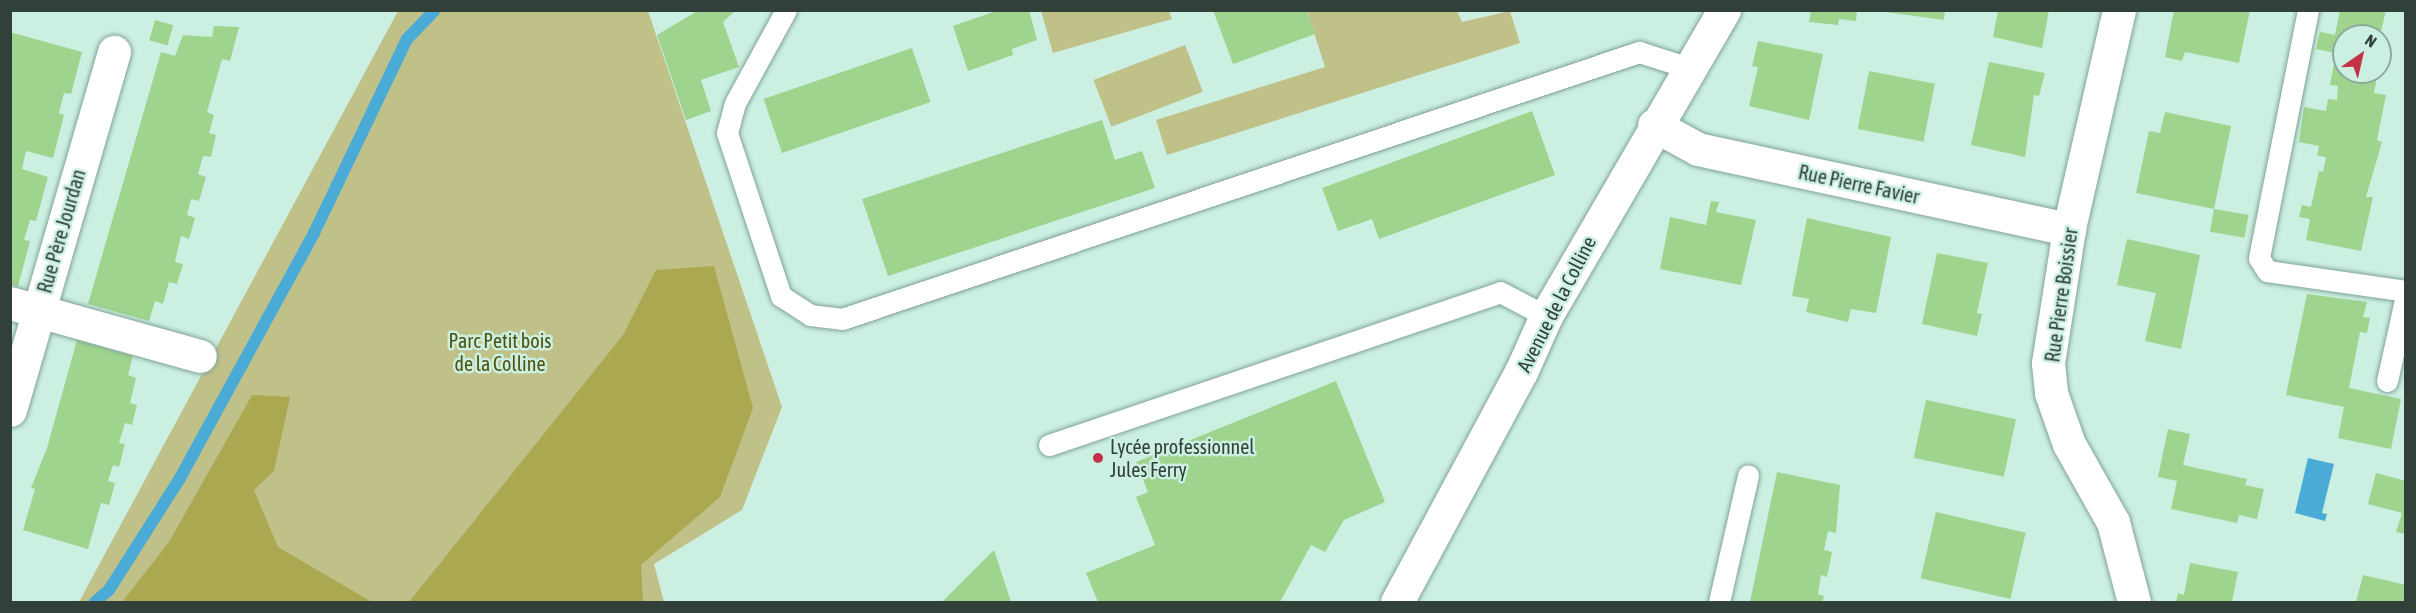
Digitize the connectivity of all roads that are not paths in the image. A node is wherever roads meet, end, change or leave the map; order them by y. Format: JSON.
{"nodes":[{"id":1,"x":786,"y":10,"type":"edge"},
{"id":2,"x":1724,"y":10,"type":"edge"},
{"id":3,"x":2119,"y":10,"type":"edge"},
{"id":4,"x":2308,"y":10,"type":"edge"},
{"id":5,"x":114,"y":52,"type":"dead end"},
{"id":6,"x":1689,"y":68,"type":"junction"},
{"id":7,"x":1654,"y":125,"type":"junction"},
{"id":8,"x":2069,"y":229,"type":"junction"},
{"id":9,"x":2406,"y":291,"type":"edge"},
{"id":10,"x":2406,"y":296,"type":"edge"},
{"id":11,"x":24,"y":306,"type":"edge"},
{"id":12,"x":1546,"y":316,"type":"junction"},
{"id":13,"x":200,"y":356,"type":"dead end"},
{"id":14,"x":2387,"y":381,"type":"dead end"},
{"id":15,"x":10,"y":410,"type":"edge"},
{"id":16,"x":1049,"y":445,"type":"dead end"},
{"id":17,"x":1748,"y":475,"type":"dead end"},
{"id":18,"x":1397,"y":603,"type":"edge"},
{"id":19,"x":1719,"y":603,"type":"edge"},
{"id":20,"x":2134,"y":603,"type":"edge"}],
"edges":[{"from":1,"to":6,"type":"lane"},
{"from":2,"to":6,"type":"street","name":"Avenue de la Colline"},
{"from":3,"to":8,"type":"street","name":"Rue Pierre Boissier"},
{"from":4,"to":9,"type":"lane"},
{"from":5,"to":11,"type":"street","name":"Rue Père Jourdan"},
{"from":6,"to":7,"type":"street","name":"Avenue de la Colline"},
{"from":7,"to":8,"type":"street","name":"Rue Pierre Favier"},
{"from":7,"to":12,"type":"street","name":"Avenue de la Colline"},
{"from":8,"to":20,"type":"street","name":"Rue Pierre Boissier"},
{"from":10,"to":14,"type":"lane"},
{"from":11,"to":13,"type":"street"},
{"from":11,"to":15,"type":"street","name":"Rue Père Jourdan"},
{"from":12,"to":16,"type":"lane"},
{"from":12,"to":18,"type":"street","name":"Avenue de la Colline"},
{"from":17,"to":19,"type":"lane"}]}
